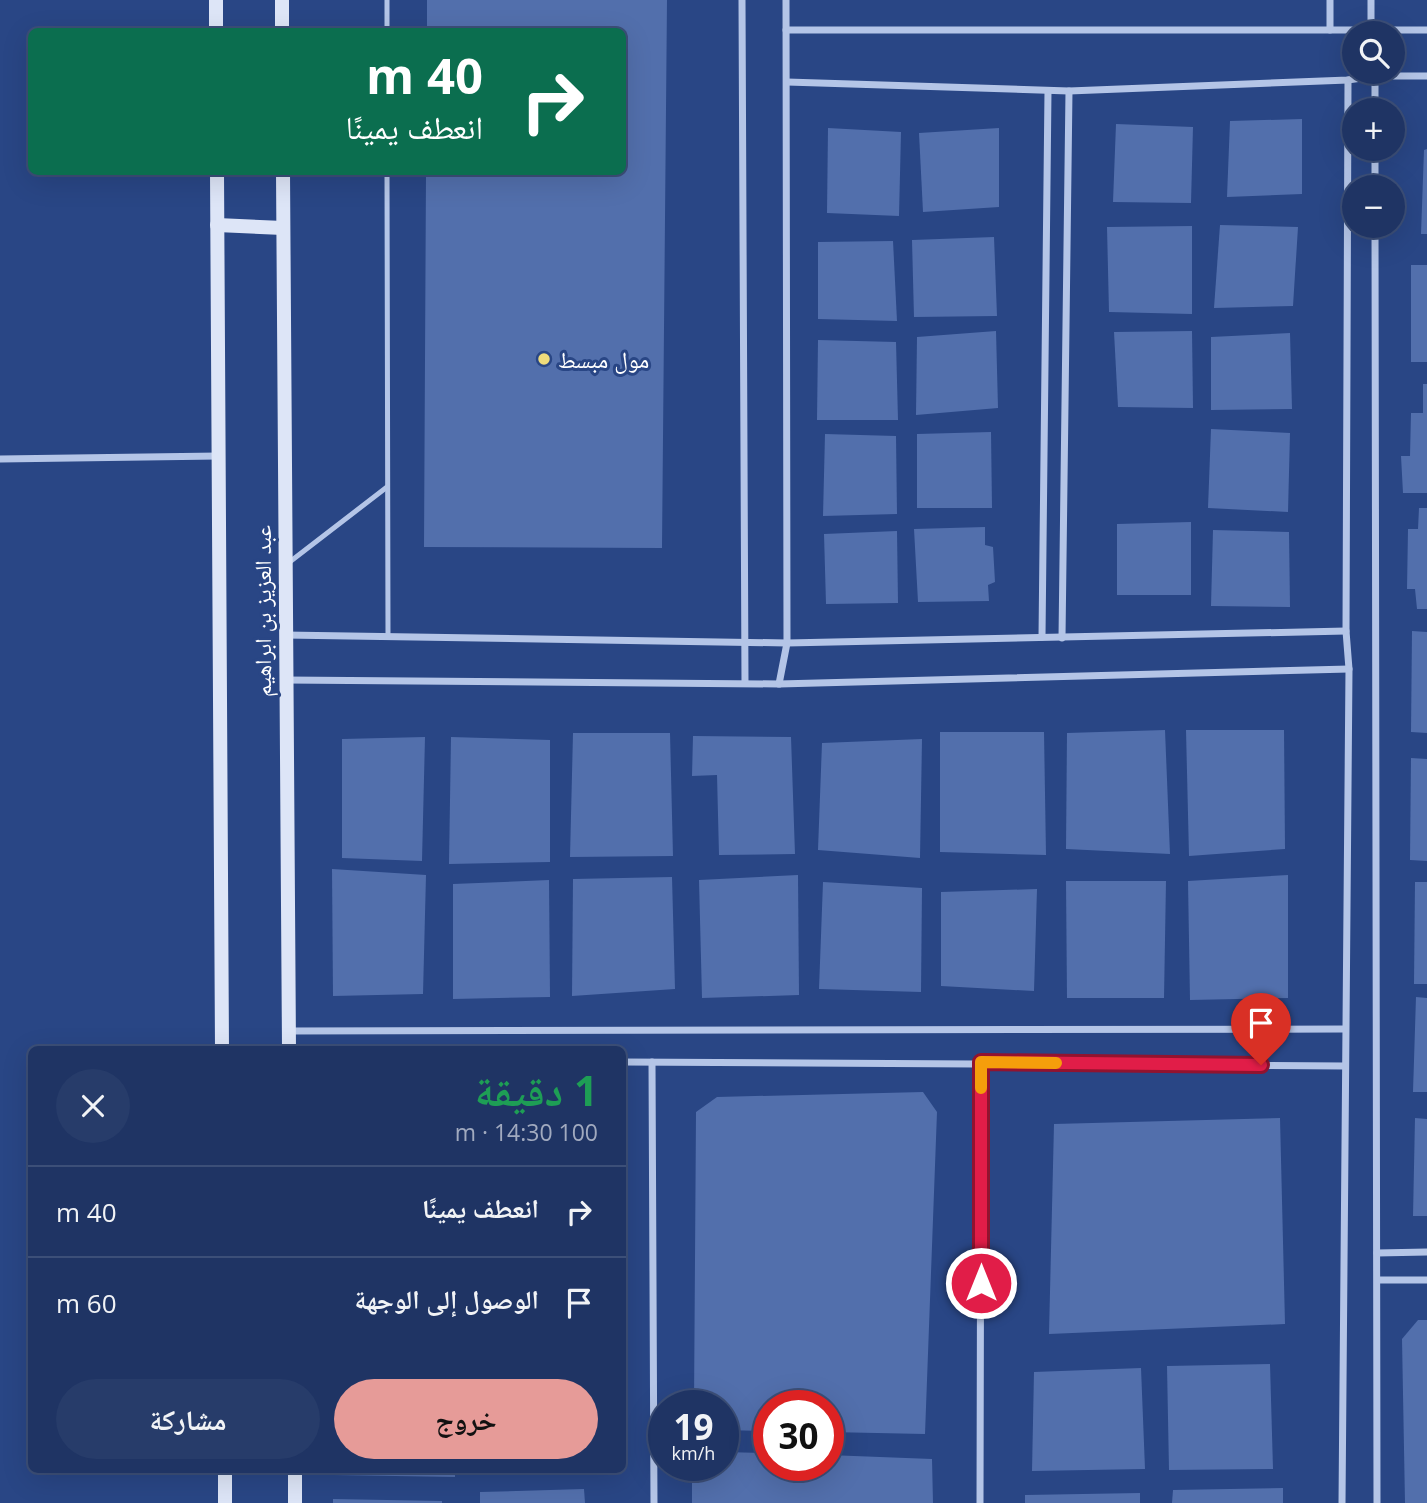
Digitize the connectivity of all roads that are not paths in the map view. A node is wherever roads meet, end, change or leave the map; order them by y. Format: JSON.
{"nodes":[{"id":1,"x":216,"y":0,"type":"edge"},
{"id":2,"x":282,"y":0,"type":"edge"},
{"id":3,"x":387,"y":0,"type":"edge"},
{"id":4,"x":742,"y":0,"type":"edge"},
{"id":5,"x":786,"y":0,"type":"edge"},
{"id":6,"x":1330,"y":0,"type":"edge"},
{"id":7,"x":1371,"y":0,"type":"edge"},
{"id":8,"x":1371,"y":21,"type":"edge"},
{"id":9,"x":216,"y":28,"type":"edge"},
{"id":10,"x":282,"y":28,"type":"edge"},
{"id":11,"x":387,"y":28,"type":"edge"},
{"id":12,"x":786,"y":30,"type":"junction"},
{"id":13,"x":1330,"y":30,"type":"junction"},
{"id":14,"x":1342,"y":30,"type":"edge"},
{"id":15,"x":1405,"y":30,"type":"edge"},
{"id":16,"x":1427,"y":30,"type":"edge"},
{"id":17,"x":1405,"y":76,"type":"edge"},
{"id":18,"x":1427,"y":76,"type":"edge"},
{"id":19,"x":1342,"y":80,"type":"edge"},
{"id":20,"x":787,"y":82,"type":"junction"},
{"id":21,"x":1348,"y":84,"type":"edge"},
{"id":22,"x":1048,"y":90,"type":"junction"},
{"id":23,"x":1069,"y":91,"type":"junction"},
{"id":24,"x":217,"y":175,"type":"edge"},
{"id":25,"x":283,"y":175,"type":"edge"},
{"id":26,"x":387,"y":175,"type":"edge"},
{"id":27,"x":217,"y":225,"type":"junction"},
{"id":28,"x":283,"y":228,"type":"junction"},
{"id":29,"x":1375,"y":238,"type":"edge"},
{"id":30,"x":218,"y":456,"type":"junction"},
{"id":31,"x":0,"y":459,"type":"edge"},
{"id":32,"x":387,"y":486,"type":"junction"},
{"id":33,"x":285,"y":566,"type":"junction"},
{"id":34,"x":1346,"y":631,"type":"junction"},
{"id":35,"x":285,"y":635,"type":"junction"},
{"id":36,"x":388,"y":637,"type":"junction"},
{"id":37,"x":1042,"y":638,"type":"junction"},
{"id":38,"x":1062,"y":638,"type":"junction"},
{"id":39,"x":744,"y":642,"type":"junction"},
{"id":40,"x":787,"y":643,"type":"junction"},
{"id":41,"x":1349,"y":669,"type":"junction"},
{"id":42,"x":285,"y":680,"type":"junction"},
{"id":43,"x":745,"y":683,"type":"junction"},
{"id":44,"x":779,"y":684,"type":"junction"},
{"id":45,"x":1345,"y":1029,"type":"junction"},
{"id":46,"x":288,"y":1031,"type":"junction"},
{"id":47,"x":222,"y":1046,"type":"edge"},
{"id":48,"x":289,"y":1046,"type":"edge"},
{"id":49,"x":626,"y":1062,"type":"edge"},
{"id":50,"x":652,"y":1062,"type":"junction"},
{"id":51,"x":981,"y":1062,"type":"junction"},
{"id":52,"x":1345,"y":1066,"type":"junction"},
{"id":53,"x":1427,"y":1252,"type":"edge"},
{"id":54,"x":1377,"y":1253,"type":"junction"},
{"id":55,"x":1378,"y":1280,"type":"junction"},
{"id":56,"x":1427,"y":1280,"type":"edge"},
{"id":57,"x":225,"y":1473,"type":"edge"},
{"id":58,"x":295,"y":1473,"type":"edge"},
{"id":59,"x":225,"y":1503,"type":"edge"},
{"id":60,"x":295,"y":1503,"type":"edge"},
{"id":61,"x":654,"y":1503,"type":"edge"},
{"id":62,"x":980,"y":1503,"type":"edge"},
{"id":63,"x":1342,"y":1503,"type":"edge"},
{"id":64,"x":1377,"y":1503,"type":"edge"}],
"edges":[{"from":1,"to":9,"type":"street"},
{"from":2,"to":10,"type":"street"},
{"from":3,"to":11,"type":"lane"},
{"from":4,"to":39,"type":"street"},
{"from":5,"to":12,"type":"street"},
{"from":6,"to":13,"type":"street"},
{"from":7,"to":8,"type":"street"},
{"from":12,"to":13,"type":"street"},
{"from":12,"to":20,"type":"street"},
{"from":13,"to":14,"type":"street"},
{"from":15,"to":16,"type":"street"},
{"from":17,"to":18,"type":"street"},
{"from":19,"to":23,"type":"street"},
{"from":20,"to":22,"type":"street"},
{"from":20,"to":40,"type":"street"},
{"from":21,"to":34,"type":"street"},
{"from":22,"to":23,"type":"street"},
{"from":22,"to":37,"type":"street"},
{"from":23,"to":38,"type":"street"},
{"from":24,"to":27,"type":"street","name":"عبد العزيز بن ابراهيم"},
{"from":25,"to":28,"type":"street","name":"عبد العزيز بن ابراهيم"},
{"from":26,"to":32,"type":"lane"},
{"from":27,"to":28,"type":"street"},
{"from":27,"to":30,"type":"street","name":"عبد العزيز بن ابراهيم"},
{"from":28,"to":33,"type":"street","name":"عبد العزيز بن ابراهيم"},
{"from":29,"to":54,"type":"street"},
{"from":30,"to":31,"type":"street"},
{"from":30,"to":47,"type":"street","name":"عبد العزيز بن ابراهيم"},
{"from":32,"to":33,"type":"lane"},
{"from":32,"to":36,"type":"lane"},
{"from":33,"to":35,"type":"street","name":"عبد العزيز بن ابراهيم"},
{"from":34,"to":38,"type":"street"},
{"from":34,"to":41,"type":"street"},
{"from":35,"to":36,"type":"street"},
{"from":35,"to":42,"type":"street","name":"عبد العزيز بن ابراهيم"},
{"from":36,"to":39,"type":"street"},
{"from":37,"to":38,"type":"street"},
{"from":37,"to":40,"type":"street"},
{"from":39,"to":40,"type":"street"},
{"from":39,"to":43,"type":"street"},
{"from":40,"to":44,"type":"street"},
{"from":41,"to":44,"type":"street"},
{"from":41,"to":45,"type":"street"},
{"from":42,"to":43,"type":"street"},
{"from":42,"to":46,"type":"street","name":"عبد العزيز بن ابراهيم"},
{"from":43,"to":44,"type":"street"},
{"from":45,"to":46,"type":"street"},
{"from":45,"to":52,"type":"street"},
{"from":46,"to":48,"type":"street","name":"عبد العزيز بن ابراهيم"},
{"from":49,"to":50,"type":"street"},
{"from":50,"to":51,"type":"street"},
{"from":50,"to":61,"type":"street"},
{"from":51,"to":52,"type":"street"},
{"from":51,"to":62,"type":"street"},
{"from":52,"to":63,"type":"street"},
{"from":53,"to":54,"type":"street"},
{"from":54,"to":55,"type":"street"},
{"from":55,"to":56,"type":"street"},
{"from":55,"to":64,"type":"street"},
{"from":57,"to":59,"type":"street"},
{"from":58,"to":60,"type":"street"}]}
